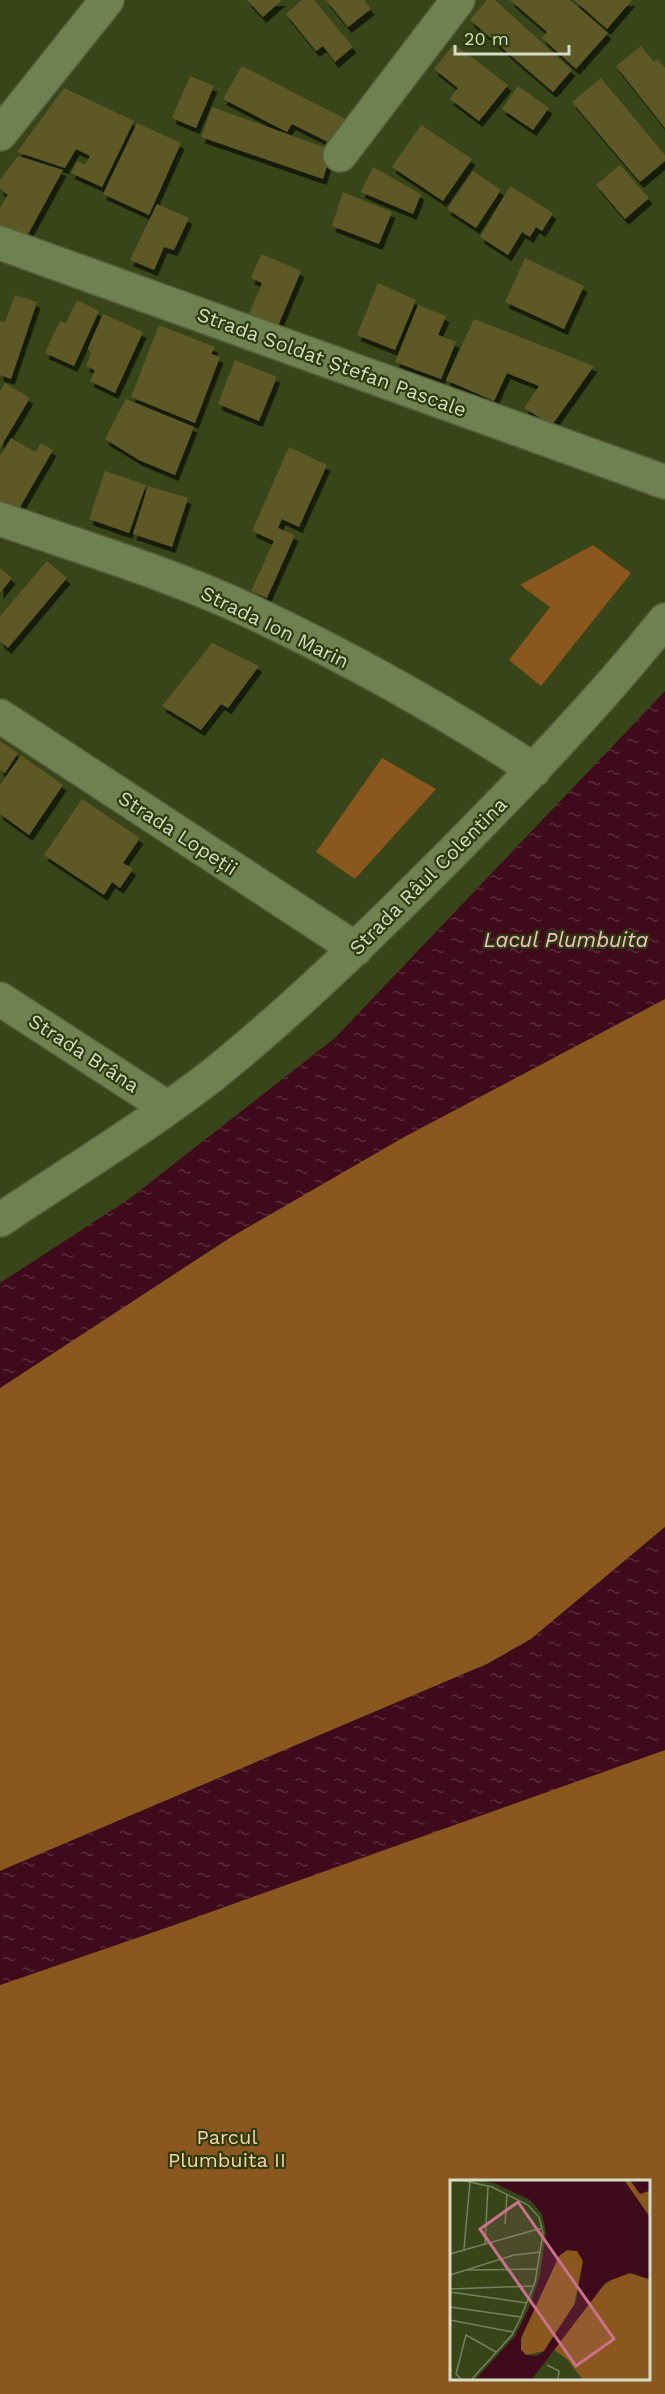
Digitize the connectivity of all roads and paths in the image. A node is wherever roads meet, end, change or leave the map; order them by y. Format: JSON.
{"nodes":[{"id":1,"x":107,"y":0,"type":"edge"},
{"id":2,"x":458,"y":0,"type":"edge"},
{"id":3,"x":0,"y":134,"type":"edge"},
{"id":4,"x":340,"y":155,"type":"dead end"},
{"id":5,"x":0,"y":243,"type":"edge"},
{"id":6,"x":665,"y":482,"type":"edge"},
{"id":7,"x":0,"y":519,"type":"edge"},
{"id":8,"x":665,"y":620,"type":"edge"},
{"id":9,"x":0,"y":716,"type":"edge"},
{"id":10,"x":534,"y":770,"type":"junction"},
{"id":11,"x":356,"y":949,"type":"junction"},
{"id":12,"x":0,"y":999,"type":"edge"},
{"id":13,"x":168,"y":1108,"type":"junction"},
{"id":14,"x":0,"y":1220,"type":"edge"}],
"edges":[{"from":1,"to":3,"type":"street"},
{"from":2,"to":4,"type":"street"},
{"from":5,"to":6,"type":"street","name":"Strada Soldat Ștefan Pascale"},
{"from":7,"to":10,"type":"street","name":"Strada Ion Marin"},
{"from":8,"to":10,"type":"street","name":"Strada Râul Colentina"},
{"from":9,"to":11,"type":"street","name":"Strada Lopeții"},
{"from":10,"to":11,"type":"street","name":"Strada Râul Colentina"},
{"from":11,"to":13,"type":"street","name":"Strada Râul Colentina"},
{"from":12,"to":13,"type":"street","name":"Strada Brâna"},
{"from":13,"to":14,"type":"street","name":"Strada Râul Colentina"}]}
